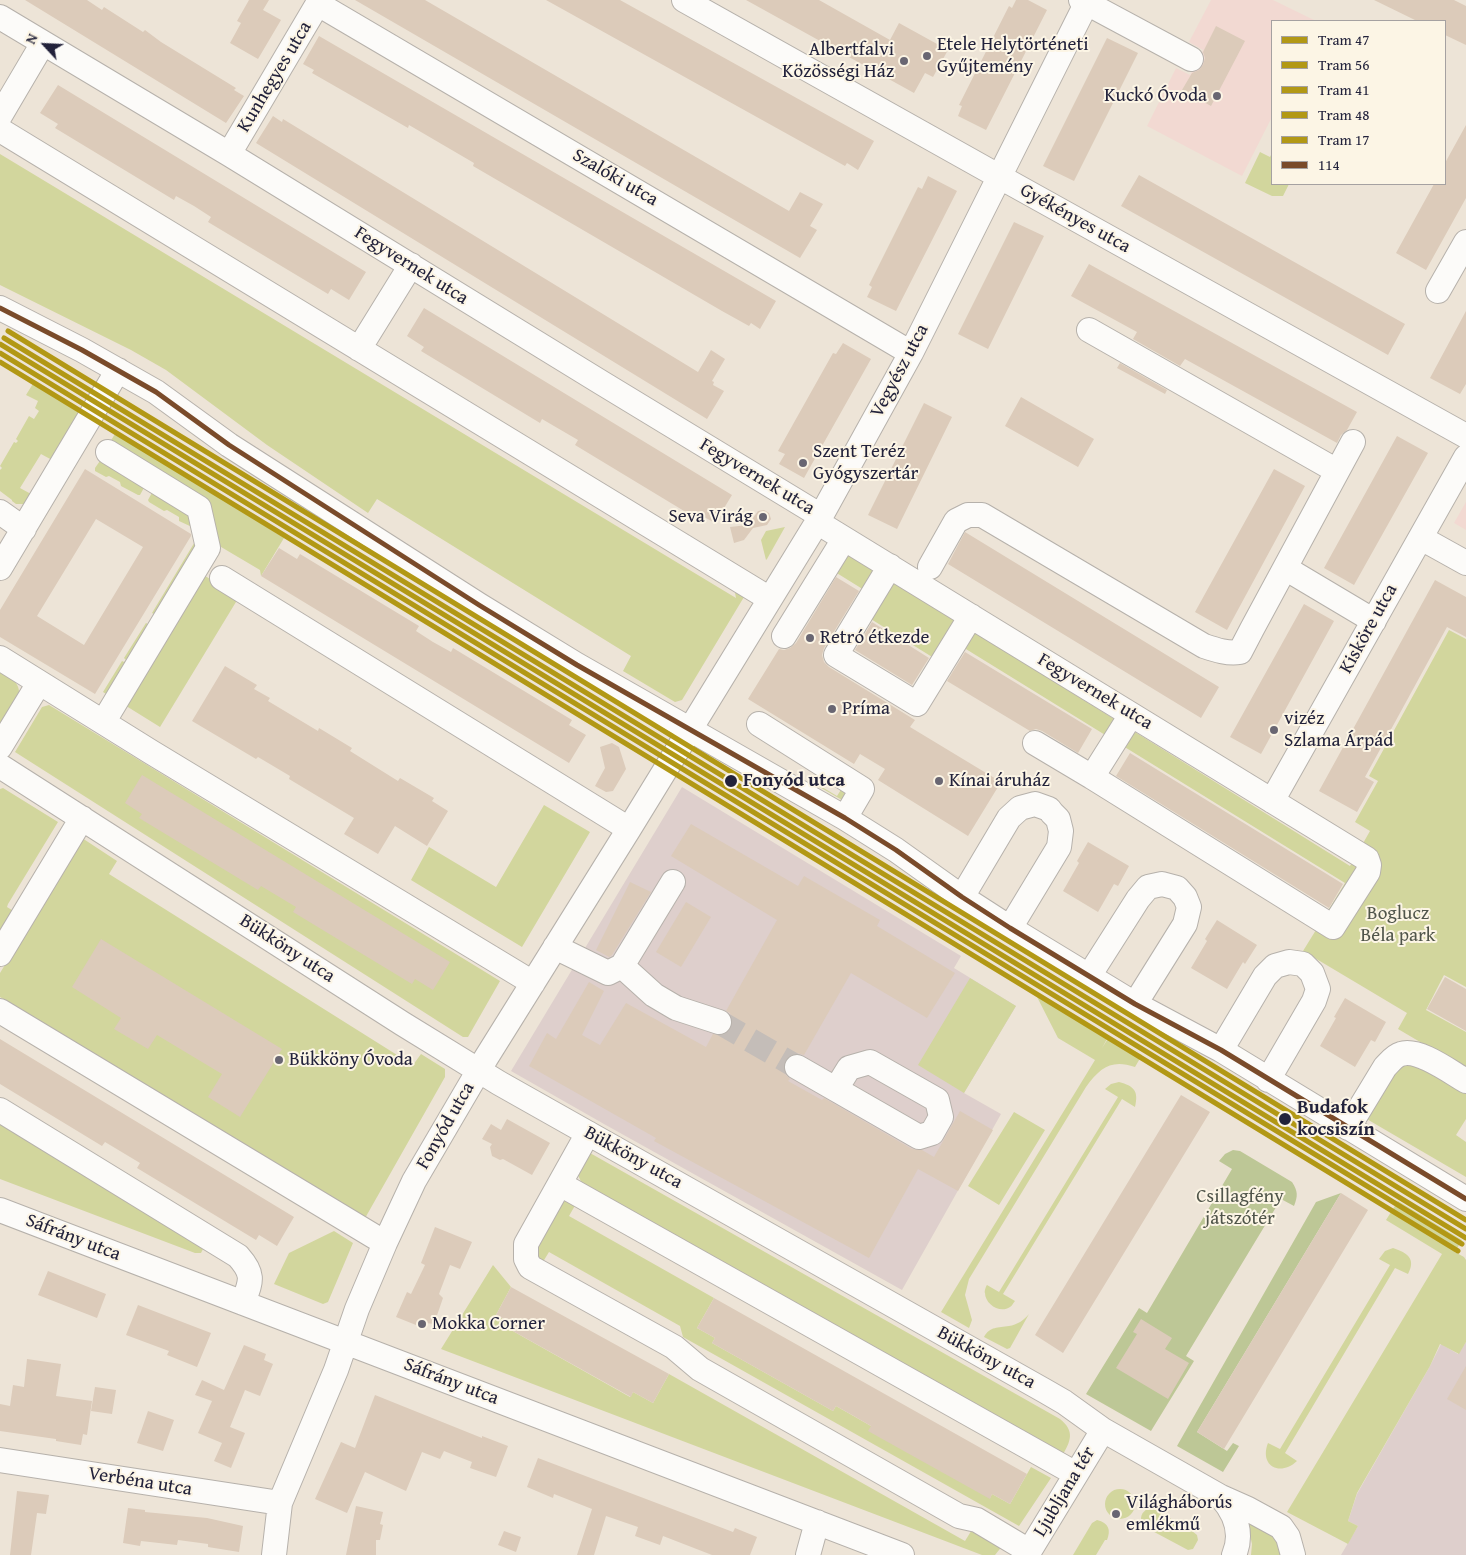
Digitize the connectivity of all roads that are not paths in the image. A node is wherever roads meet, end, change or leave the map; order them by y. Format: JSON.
{"nodes":[{"id":1,"x":684,"y":0,"type":"edge"},
{"id":2,"x":1085,"y":1,"type":"edge"},
{"id":3,"x":319,"y":2,"type":"edge"},
{"id":4,"x":0,"y":17,"type":"edge"},
{"id":5,"x":43,"y":43,"type":"junction"},
{"id":6,"x":1191,"y":60,"type":"dead end"},
{"id":7,"x":0,"y":116,"type":"edge"},
{"id":8,"x":0,"y":130,"type":"edge"},
{"id":9,"x":229,"y":154,"type":"junction"},
{"id":10,"x":1000,"y":177,"type":"junction"},
{"id":11,"x":1466,"y":242,"type":"edge"},
{"id":12,"x":411,"y":265,"type":"junction"},
{"id":13,"x":1438,"y":291,"type":"dead end"},
{"id":14,"x":0,"y":308,"type":"edge"},
{"id":15,"x":1089,"y":330,"type":"dead end"},
{"id":16,"x":359,"y":348,"type":"junction"},
{"id":17,"x":912,"y":353,"type":"junction"},
{"id":18,"x":118,"y":370,"type":"junction"},
{"id":19,"x":1466,"y":436,"type":"edge"},
{"id":20,"x":1353,"y":442,"type":"dead end"},
{"id":21,"x":108,"y":452,"type":"dead end"},
{"id":22,"x":1466,"y":457,"type":"edge"},
{"id":23,"x":1337,"y":471,"type":"junction"},
{"id":24,"x":0,"y":512,"type":"edge"},
{"id":25,"x":819,"y":519,"type":"junction"},
{"id":26,"x":24,"y":529,"type":"junction"},
{"id":27,"x":1420,"y":538,"type":"junction"},
{"id":28,"x":844,"y":539,"type":"junction"},
{"id":29,"x":1466,"y":563,"type":"edge"},
{"id":30,"x":890,"y":566,"type":"junction"},
{"id":31,"x":930,"y":567,"type":"dead end"},
{"id":32,"x":0,"y":568,"type":"edge"},
{"id":33,"x":1285,"y":568,"type":"junction"},
{"id":34,"x":222,"y":578,"type":"dead end"},
{"id":35,"x":770,"y":599,"type":"junction"},
{"id":36,"x":971,"y":616,"type":"junction"},
{"id":37,"x":1374,"y":621,"type":"junction"},
{"id":38,"x":784,"y":636,"type":"dead end"},
{"id":39,"x":0,"y":658,"type":"edge"},
{"id":40,"x":39,"y":683,"type":"junction"},
{"id":41,"x":1131,"y":715,"type":"junction"},
{"id":42,"x":104,"y":721,"type":"junction"},
{"id":43,"x":759,"y":724,"type":"dead end"},
{"id":44,"x":690,"y":730,"type":"junction"},
{"id":45,"x":1035,"y":742,"type":"dead end"},
{"id":46,"x":0,"y":747,"type":"edge"},
{"id":47,"x":0,"y":766,"type":"edge"},
{"id":48,"x":1092,"y":777,"type":"junction"},
{"id":49,"x":1272,"y":801,"type":"junction"},
{"id":50,"x":82,"y":818,"type":"junction"},
{"id":51,"x":845,"y":818,"type":"junction"},
{"id":52,"x":629,"y":829,"type":"junction"},
{"id":53,"x":673,"y":882,"type":"dead end"},
{"id":54,"x":962,"y":897,"type":"junction"},
{"id":55,"x":1010,"y":928,"type":"junction"},
{"id":56,"x":556,"y":947,"type":"junction"},
{"id":57,"x":0,"y":954,"type":"edge"},
{"id":58,"x":622,"y":966,"type":"junction"},
{"id":59,"x":1089,"y":976,"type":"junction"},
{"id":60,"x":533,"y":983,"type":"junction"},
{"id":61,"x":1134,"y":1004,"type":"junction"},
{"id":62,"x":0,"y":1011,"type":"edge"},
{"id":63,"x":720,"y":1022,"type":"tunnel mouth"},
{"id":64,"x":1221,"y":1050,"type":"junction"},
{"id":65,"x":797,"y":1067,"type":"tunnel mouth"},
{"id":66,"x":479,"y":1070,"type":"junction"},
{"id":67,"x":1268,"y":1080,"type":"junction"},
{"id":68,"x":1466,"y":1081,"type":"edge"},
{"id":69,"x":836,"y":1089,"type":"dead end"},
{"id":70,"x":0,"y":1110,"type":"edge"},
{"id":71,"x":1348,"y":1128,"type":"junction"},
{"id":72,"x":588,"y":1133,"type":"junction"},
{"id":73,"x":560,"y":1184,"type":"junction"},
{"id":74,"x":1466,"y":1198,"type":"edge"},
{"id":75,"x":0,"y":1210,"type":"edge"},
{"id":76,"x":385,"y":1243,"type":"junction"},
{"id":77,"x":243,"y":1303,"type":"junction"},
{"id":78,"x":346,"y":1342,"type":"junction"},
{"id":79,"x":1103,"y":1430,"type":"junction"},
{"id":80,"x":0,"y":1460,"type":"edge"},
{"id":81,"x":1076,"y":1474,"type":"junction"},
{"id":82,"x":1221,"y":1497,"type":"junction"},
{"id":83,"x":280,"y":1502,"type":"junction"},
{"id":84,"x":817,"y":1522,"type":"junction"},
{"id":85,"x":1028,"y":1553,"type":"edge"},
{"id":86,"x":274,"y":1555,"type":"edge"},
{"id":87,"x":808,"y":1555,"type":"edge"},
{"id":88,"x":902,"y":1555,"type":"edge"},
{"id":89,"x":1234,"y":1555,"type":"edge"},
{"id":90,"x":1293,"y":1555,"type":"edge"}],
"edges":[{"from":1,"to":10,"type":"street","name":"Gyékényes utca"},
{"from":2,"to":6,"type":"street"},
{"from":2,"to":10,"type":"street","name":"Vegyész utca"},
{"from":3,"to":9,"type":"street","name":"Kunhegyes utca"},
{"from":3,"to":17,"type":"street","name":"Szalóki utca"},
{"from":4,"to":5,"type":"street","name":"Fegyvernek utca"},
{"from":5,"to":7,"type":"street"},
{"from":5,"to":9,"type":"street","name":"Fegyvernek utca"},
{"from":8,"to":16,"type":"street"},
{"from":9,"to":12,"type":"street","name":"Fegyvernek utca"},
{"from":10,"to":17,"type":"street","name":"Vegyész utca"},
{"from":10,"to":19,"type":"street","name":"Gyékényes utca"},
{"from":11,"to":13,"type":"street"},
{"from":12,"to":16,"type":"street"},
{"from":12,"to":25,"type":"street","name":"Fegyvernek utca"},
{"from":14,"to":18,"type":"street"},
{"from":15,"to":23,"type":"street"},
{"from":16,"to":35,"type":"street"},
{"from":17,"to":25,"type":"street","name":"Vegyész utca"},
{"from":18,"to":26,"type":"street"},
{"from":18,"to":44,"type":"street"},
{"from":20,"to":23,"type":"street"},
{"from":21,"to":42,"type":"street"},
{"from":22,"to":27,"type":"street","name":"Kisköre utca"},
{"from":23,"to":33,"type":"street"},
{"from":24,"to":26,"type":"street"},
{"from":25,"to":28,"type":"street","name":"Fegyvernek utca"},
{"from":25,"to":35,"type":"street","name":"Vegyész utca"},
{"from":26,"to":32,"type":"street"},
{"from":27,"to":29,"type":"street"},
{"from":27,"to":37,"type":"street","name":"Kisköre utca"},
{"from":28,"to":30,"type":"street","name":"Fegyvernek utca"},
{"from":28,"to":38,"type":"street"},
{"from":30,"to":36,"type":"street","name":"Fegyvernek utca"},
{"from":30,"to":36,"type":"street"},
{"from":31,"to":33,"type":"street"},
{"from":33,"to":37,"type":"street"},
{"from":34,"to":52,"type":"street"},
{"from":35,"to":44,"type":"street","name":"Vegyész utca"},
{"from":36,"to":41,"type":"street","name":"Fegyvernek utca"},
{"from":37,"to":49,"type":"street","name":"Kisköre utca"},
{"from":39,"to":40,"type":"street"},
{"from":40,"to":42,"type":"street"},
{"from":40,"to":46,"type":"street"},
{"from":41,"to":48,"type":"street"},
{"from":41,"to":49,"type":"street","name":"Fegyvernek utca"},
{"from":42,"to":60,"type":"street"},
{"from":43,"to":51,"type":"street"},
{"from":44,"to":51,"type":"street"},
{"from":44,"to":52,"type":"street","name":"Fonyód utca"},
{"from":45,"to":48,"type":"street"},
{"from":47,"to":50,"type":"street","name":"Bükköny utca"},
{"from":48,"to":49,"type":"street","name":"Fegyvernek utca"},
{"from":50,"to":57,"type":"street"},
{"from":50,"to":66,"type":"street","name":"Bükköny utca"},
{"from":51,"to":54,"type":"street"},
{"from":52,"to":56,"type":"street","name":"Fonyód utca"},
{"from":53,"to":58,"type":"street"},
{"from":54,"to":55,"type":"street"},
{"from":54,"to":55,"type":"street"},
{"from":55,"to":59,"type":"street"},
{"from":56,"to":58,"type":"street"},
{"from":56,"to":60,"type":"street","name":"Fonyód utca"},
{"from":58,"to":63,"type":"street"},
{"from":59,"to":61,"type":"street"},
{"from":59,"to":61,"type":"street"},
{"from":60,"to":66,"type":"street","name":"Fonyód utca"},
{"from":61,"to":64,"type":"street"},
{"from":62,"to":76,"type":"street"},
{"from":64,"to":67,"type":"street"},
{"from":64,"to":67,"type":"street"},
{"from":65,"to":69,"type":"street"},
{"from":66,"to":72,"type":"street","name":"Bükköny utca"},
{"from":66,"to":76,"type":"street","name":"Fonyód utca"},
{"from":67,"to":71,"type":"street"},
{"from":68,"to":71,"type":"street"},
{"from":70,"to":77,"type":"street"},
{"from":71,"to":74,"type":"street"},
{"from":72,"to":73,"type":"street"},
{"from":72,"to":79,"type":"street","name":"Bükköny utca"},
{"from":73,"to":81,"type":"street"},
{"from":73,"to":85,"type":"street"},
{"from":75,"to":77,"type":"street","name":"Sáfrány utca"},
{"from":76,"to":78,"type":"street","name":"Fonyód utca"},
{"from":77,"to":78,"type":"street","name":"Sáfrány utca"},
{"from":78,"to":83,"type":"street","name":"Fonyód utca"},
{"from":78,"to":84,"type":"street","name":"Sáfrány utca"},
{"from":79,"to":81,"type":"street","name":"Ljubljana tér"},
{"from":79,"to":82,"type":"street","name":"Bükköny utca"},
{"from":80,"to":83,"type":"street","name":"Verbéna utca"},
{"from":81,"to":85,"type":"street","name":"Ljubljana tér"},
{"from":82,"to":89,"type":"street"},
{"from":82,"to":90,"type":"street","name":"Bükköny utca"},
{"from":83,"to":86,"type":"street","name":"Fonyód utca"},
{"from":84,"to":87,"type":"street"},
{"from":84,"to":88,"type":"street","name":"Sáfrány utca"}]}
